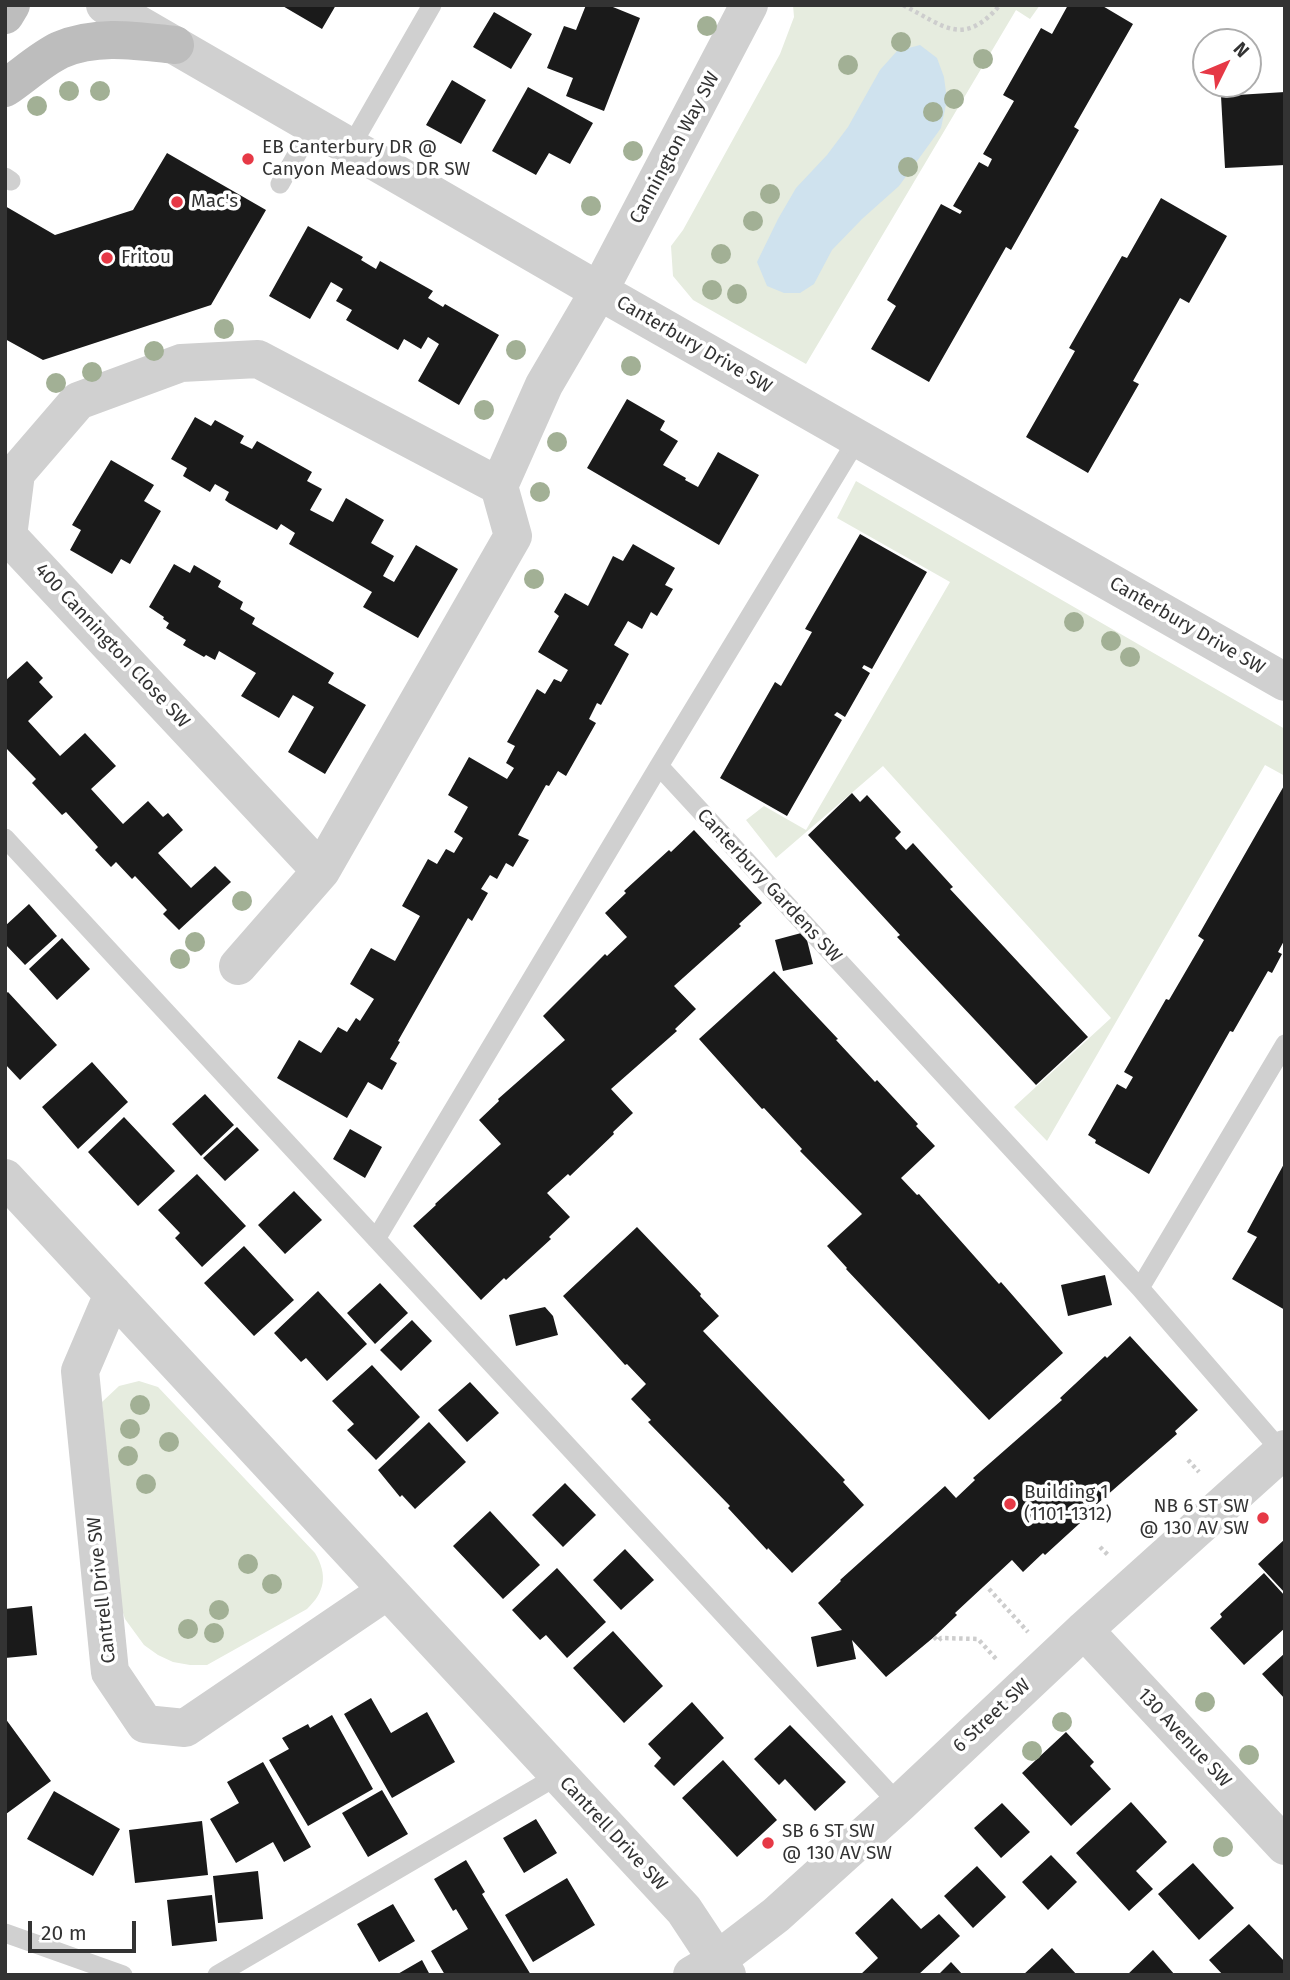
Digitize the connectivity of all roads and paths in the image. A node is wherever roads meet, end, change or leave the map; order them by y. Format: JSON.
{"nodes":[{"id":1,"x":11,"y":5,"type":"edge"},
{"id":2,"x":105,"y":5,"type":"edge"},
{"id":3,"x":432,"y":5,"type":"edge"},
{"id":4,"x":749,"y":5,"type":"edge"},
{"id":5,"x":903,"y":5,"type":"edge"},
{"id":6,"x":1000,"y":5,"type":"edge"},
{"id":7,"x":5,"y":15,"type":"edge"},
{"id":8,"x":176,"y":45,"type":"junction"},
{"id":9,"x":5,"y":88,"type":"edge"},
{"id":10,"x":313,"y":126,"type":"junction"},
{"id":11,"x":350,"y":148,"type":"junction"},
{"id":12,"x":280,"y":184,"type":"dead end"},
{"id":13,"x":599,"y":291,"type":"junction"},
{"id":14,"x":858,"y":438,"type":"junction"},
{"id":15,"x":499,"y":486,"type":"junction"},
{"id":16,"x":1285,"y":682,"type":"edge"},
{"id":17,"x":659,"y":766,"type":"junction"},
{"id":18,"x":5,"y":838,"type":"edge"},
{"id":19,"x":321,"y":871,"type":"junction"},
{"id":20,"x":238,"y":966,"type":"dead end"},
{"id":21,"x":1285,"y":1044,"type":"edge"},
{"id":22,"x":5,"y":1178,"type":"edge"},
{"id":23,"x":376,"y":1239,"type":"junction"},
{"id":24,"x":1140,"y":1288,"type":"junction"},
{"id":25,"x":113,"y":1294,"type":"junction"},
{"id":26,"x":1283,"y":1450,"type":"edge"},
{"id":27,"x":1188,"y":1460,"type":"dead end"},
{"id":28,"x":1199,"y":1472,"type":"dead end"},
{"id":29,"x":1101,"y":1547,"type":"dead end"},
{"id":30,"x":1109,"y":1556,"type":"dead end"},
{"id":31,"x":989,"y":1589,"type":"dead end"},
{"id":32,"x":387,"y":1591,"type":"junction"},
{"id":33,"x":1084,"y":1630,"type":"junction"},
{"id":34,"x":1028,"y":1632,"type":"dead end"},
{"id":35,"x":934,"y":1637,"type":"dead end"},
{"id":36,"x":997,"y":1660,"type":"dead end"},
{"id":37,"x":559,"y":1775,"type":"junction"},
{"id":38,"x":900,"y":1804,"type":"junction"},
{"id":39,"x":1285,"y":1846,"type":"edge"},
{"id":40,"x":5,"y":1933,"type":"edge"},
{"id":41,"x":712,"y":1970,"type":"edge"},
{"id":42,"x":123,"y":1975,"type":"edge"},
{"id":43,"x":217,"y":1975,"type":"edge"}],
"edges":[{"from":1,"to":7,"type":"main road"},
{"from":2,"to":8,"type":"street","name":"Canterbury Drive SW"},
{"from":3,"to":11,"type":"lane"},
{"from":4,"to":13,"type":"street","name":"Cannington Way SW"},
{"from":5,"to":6,"type":"path"},
{"from":8,"to":9,"type":"main road"},
{"from":8,"to":10,"type":"street","name":"Canterbury Drive SW"},
{"from":10,"to":11,"type":"street","name":"Canterbury Drive SW"},
{"from":10,"to":12,"type":"lane"},
{"from":11,"to":13,"type":"street","name":"Canterbury Drive SW"},
{"from":13,"to":14,"type":"street","name":"Canterbury Drive SW"},
{"from":13,"to":15,"type":"street"},
{"from":14,"to":16,"type":"street","name":"Canterbury Drive SW"},
{"from":14,"to":17,"type":"lane"},
{"from":15,"to":19,"type":"street"},
{"from":15,"to":19,"type":"street","name":"400 Cannington Close SW"},
{"from":17,"to":23,"type":"lane"},
{"from":17,"to":24,"type":"lane","name":"Canterbury Gardens SW"},
{"from":18,"to":23,"type":"lane"},
{"from":19,"to":20,"type":"street"},
{"from":21,"to":24,"type":"lane"},
{"from":22,"to":25,"type":"street","name":"Cantrell Drive SW"},
{"from":23,"to":38,"type":"lane"},
{"from":24,"to":26,"type":"lane","name":"Canterbury Gardens SW"},
{"from":25,"to":32,"type":"street","name":"Cantrell Drive SW"},
{"from":25,"to":32,"type":"street","name":"Cantrell Drive SW"},
{"from":26,"to":33,"type":"street","name":"6 Street SW"},
{"from":27,"to":28,"type":"path"},
{"from":29,"to":30,"type":"path"},
{"from":31,"to":34,"type":"path"},
{"from":32,"to":37,"type":"street","name":"Cantrell Drive SW"},
{"from":33,"to":38,"type":"street","name":"6 Street SW"},
{"from":33,"to":39,"type":"street","name":"130 Avenue SW"},
{"from":35,"to":36,"type":"path"},
{"from":37,"to":41,"type":"street","name":"Cantrell Drive SW"},
{"from":37,"to":43,"type":"lane"},
{"from":38,"to":41,"type":"street","name":"6 Street SW"},
{"from":40,"to":42,"type":"lane"}]}
